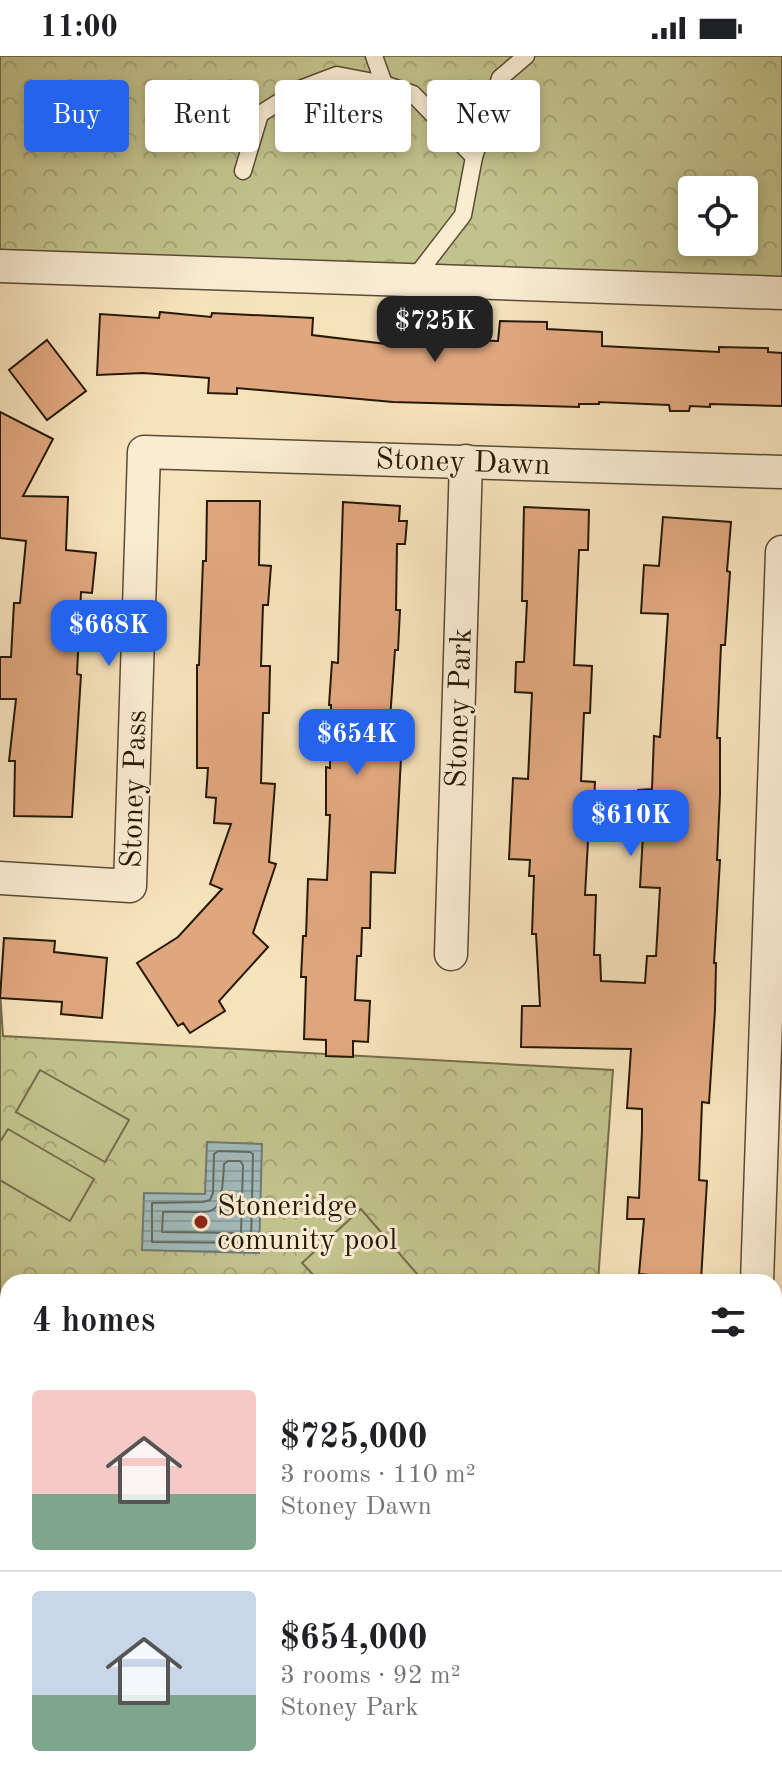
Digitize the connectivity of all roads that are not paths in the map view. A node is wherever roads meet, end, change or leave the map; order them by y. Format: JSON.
{"nodes":[{"id":1,"x":374,"y":56,"type":"edge"},
{"id":2,"x":526,"y":56,"type":"edge"},
{"id":3,"x":324,"y":80,"type":"edge"},
{"id":4,"x":363,"y":80,"type":"edge"},
{"id":5,"x":383,"y":80,"type":"edge"},
{"id":6,"x":411,"y":93,"type":"edge"},
{"id":7,"x":275,"y":105,"type":"edge"},
{"id":8,"x":474,"y":157,"type":"junction"},
{"id":9,"x":243,"y":171,"type":"dead end"},
{"id":10,"x":0,"y":266,"type":"edge"},
{"id":11,"x":413,"y":280,"type":"junction"},
{"id":12,"x":782,"y":293,"type":"edge"},
{"id":13,"x":144,"y":452,"type":"joint"},
{"id":14,"x":466,"y":461,"type":"junction"},
{"id":15,"x":782,"y":472,"type":"edge"},
{"id":16,"x":782,"y":552,"type":"edge"},
{"id":17,"x":0,"y":878,"type":"edge"},
{"id":18,"x":451,"y":954,"type":"dead end"},
{"id":19,"x":757,"y":1274,"type":"edge"}],
"edges":[{"from":1,"to":5,"type":"lane"},
{"from":2,"to":8,"type":"lane"},
{"from":3,"to":4,"type":"lane"},
{"from":6,"to":8,"type":"lane"},
{"from":7,"to":9,"type":"lane"},
{"from":8,"to":11,"type":"lane"},
{"from":10,"to":11,"type":"street"},
{"from":11,"to":12,"type":"street"},
{"from":13,"to":14,"type":"street","name":"Stoney Dawn"},
{"from":13,"to":17,"type":"street","name":"Stoney Pass"},
{"from":14,"to":15,"type":"street","name":"Stoney Dawn"},
{"from":14,"to":18,"type":"street","name":"Stoney Park"},
{"from":16,"to":19,"type":"street"}]}
